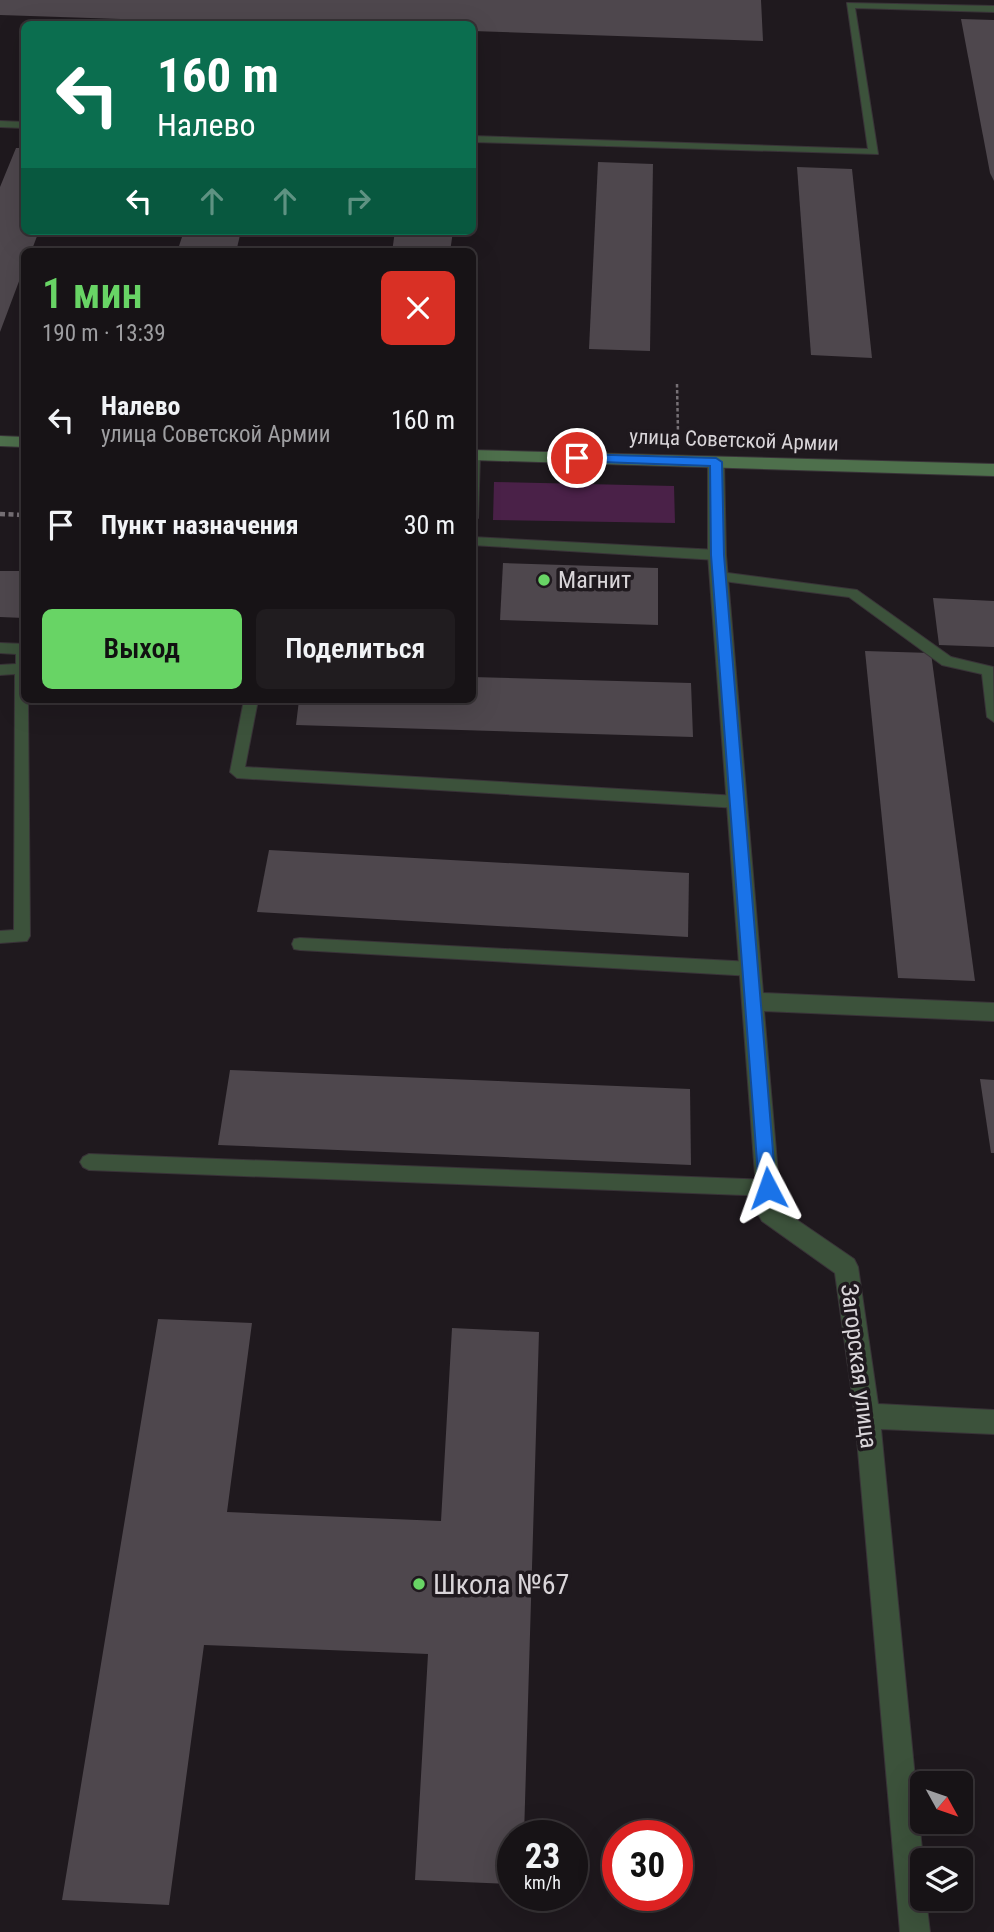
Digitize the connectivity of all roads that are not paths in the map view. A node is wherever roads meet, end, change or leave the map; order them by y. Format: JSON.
{"nodes":[{"id":1,"x":849,"y":2,"type":"edge"},
{"id":2,"x":994,"y":9,"type":"edge"},
{"id":3,"x":0,"y":124,"type":"edge"},
{"id":4,"x":21,"y":125,"type":"edge"},
{"id":5,"x":476,"y":139,"type":"edge"},
{"id":6,"x":0,"y":441,"type":"edge"},
{"id":7,"x":21,"y":442,"type":"edge"},
{"id":8,"x":476,"y":455,"type":"edge"},
{"id":9,"x":716,"y":462,"type":"junction"},
{"id":10,"x":994,"y":470,"type":"edge"},
{"id":11,"x":476,"y":541,"type":"edge"},
{"id":12,"x":718,"y":566,"type":"junction"},
{"id":13,"x":0,"y":648,"type":"edge"},
{"id":14,"x":21,"y":649,"type":"edge"},
{"id":15,"x":0,"y":670,"type":"edge"},
{"id":16,"x":21,"y":670,"type":"edge"},
{"id":17,"x":991,"y":672,"type":"edge"},
{"id":18,"x":21,"y":703,"type":"edge"},
{"id":19,"x":250,"y":703,"type":"edge"},
{"id":20,"x":994,"y":717,"type":"edge"},
{"id":21,"x":738,"y":802,"type":"junction"},
{"id":22,"x":0,"y":937,"type":"edge"},
{"id":23,"x":300,"y":944,"type":"dead end"},
{"id":24,"x":752,"y":969,"type":"junction"},
{"id":25,"x":754,"y":1002,"type":"junction"},
{"id":26,"x":994,"y":1012,"type":"edge"},
{"id":27,"x":89,"y":1161,"type":"dead end"},
{"id":28,"x":768,"y":1188,"type":"junction"},
{"id":29,"x":867,"y":1416,"type":"junction"},
{"id":30,"x":994,"y":1422,"type":"edge"},
{"id":31,"x":915,"y":1932,"type":"edge"}],
"edges":[{"from":1,"to":2,"type":"lane"},
{"from":1,"to":5,"type":"lane"},
{"from":3,"to":4,"type":"lane"},
{"from":6,"to":7,"type":"main road"},
{"from":8,"to":9,"type":"main road","name":"улица Советской Армии"},
{"from":9,"to":10,"type":"main road","name":"улица Советской Армии"},
{"from":9,"to":12,"type":"street","name":"Загорская улица"},
{"from":11,"to":12,"type":"lane"},
{"from":12,"to":17,"type":"lane"},
{"from":12,"to":21,"type":"street","name":"Загорская улица"},
{"from":13,"to":14,"type":"lane"},
{"from":15,"to":16,"type":"lane"},
{"from":17,"to":20,"type":"lane"},
{"from":18,"to":22,"type":"lane"},
{"from":19,"to":21,"type":"lane"},
{"from":21,"to":24,"type":"street","name":"Загорская улица"},
{"from":23,"to":24,"type":"lane"},
{"from":24,"to":25,"type":"street","name":"Загорская улица"},
{"from":25,"to":26,"type":"street"},
{"from":25,"to":28,"type":"street","name":"Загорская улица"},
{"from":27,"to":28,"type":"lane"},
{"from":28,"to":29,"type":"street","name":"Загорская улица"},
{"from":29,"to":30,"type":"street"},
{"from":29,"to":31,"type":"street","name":"Загорская улица"}]}
